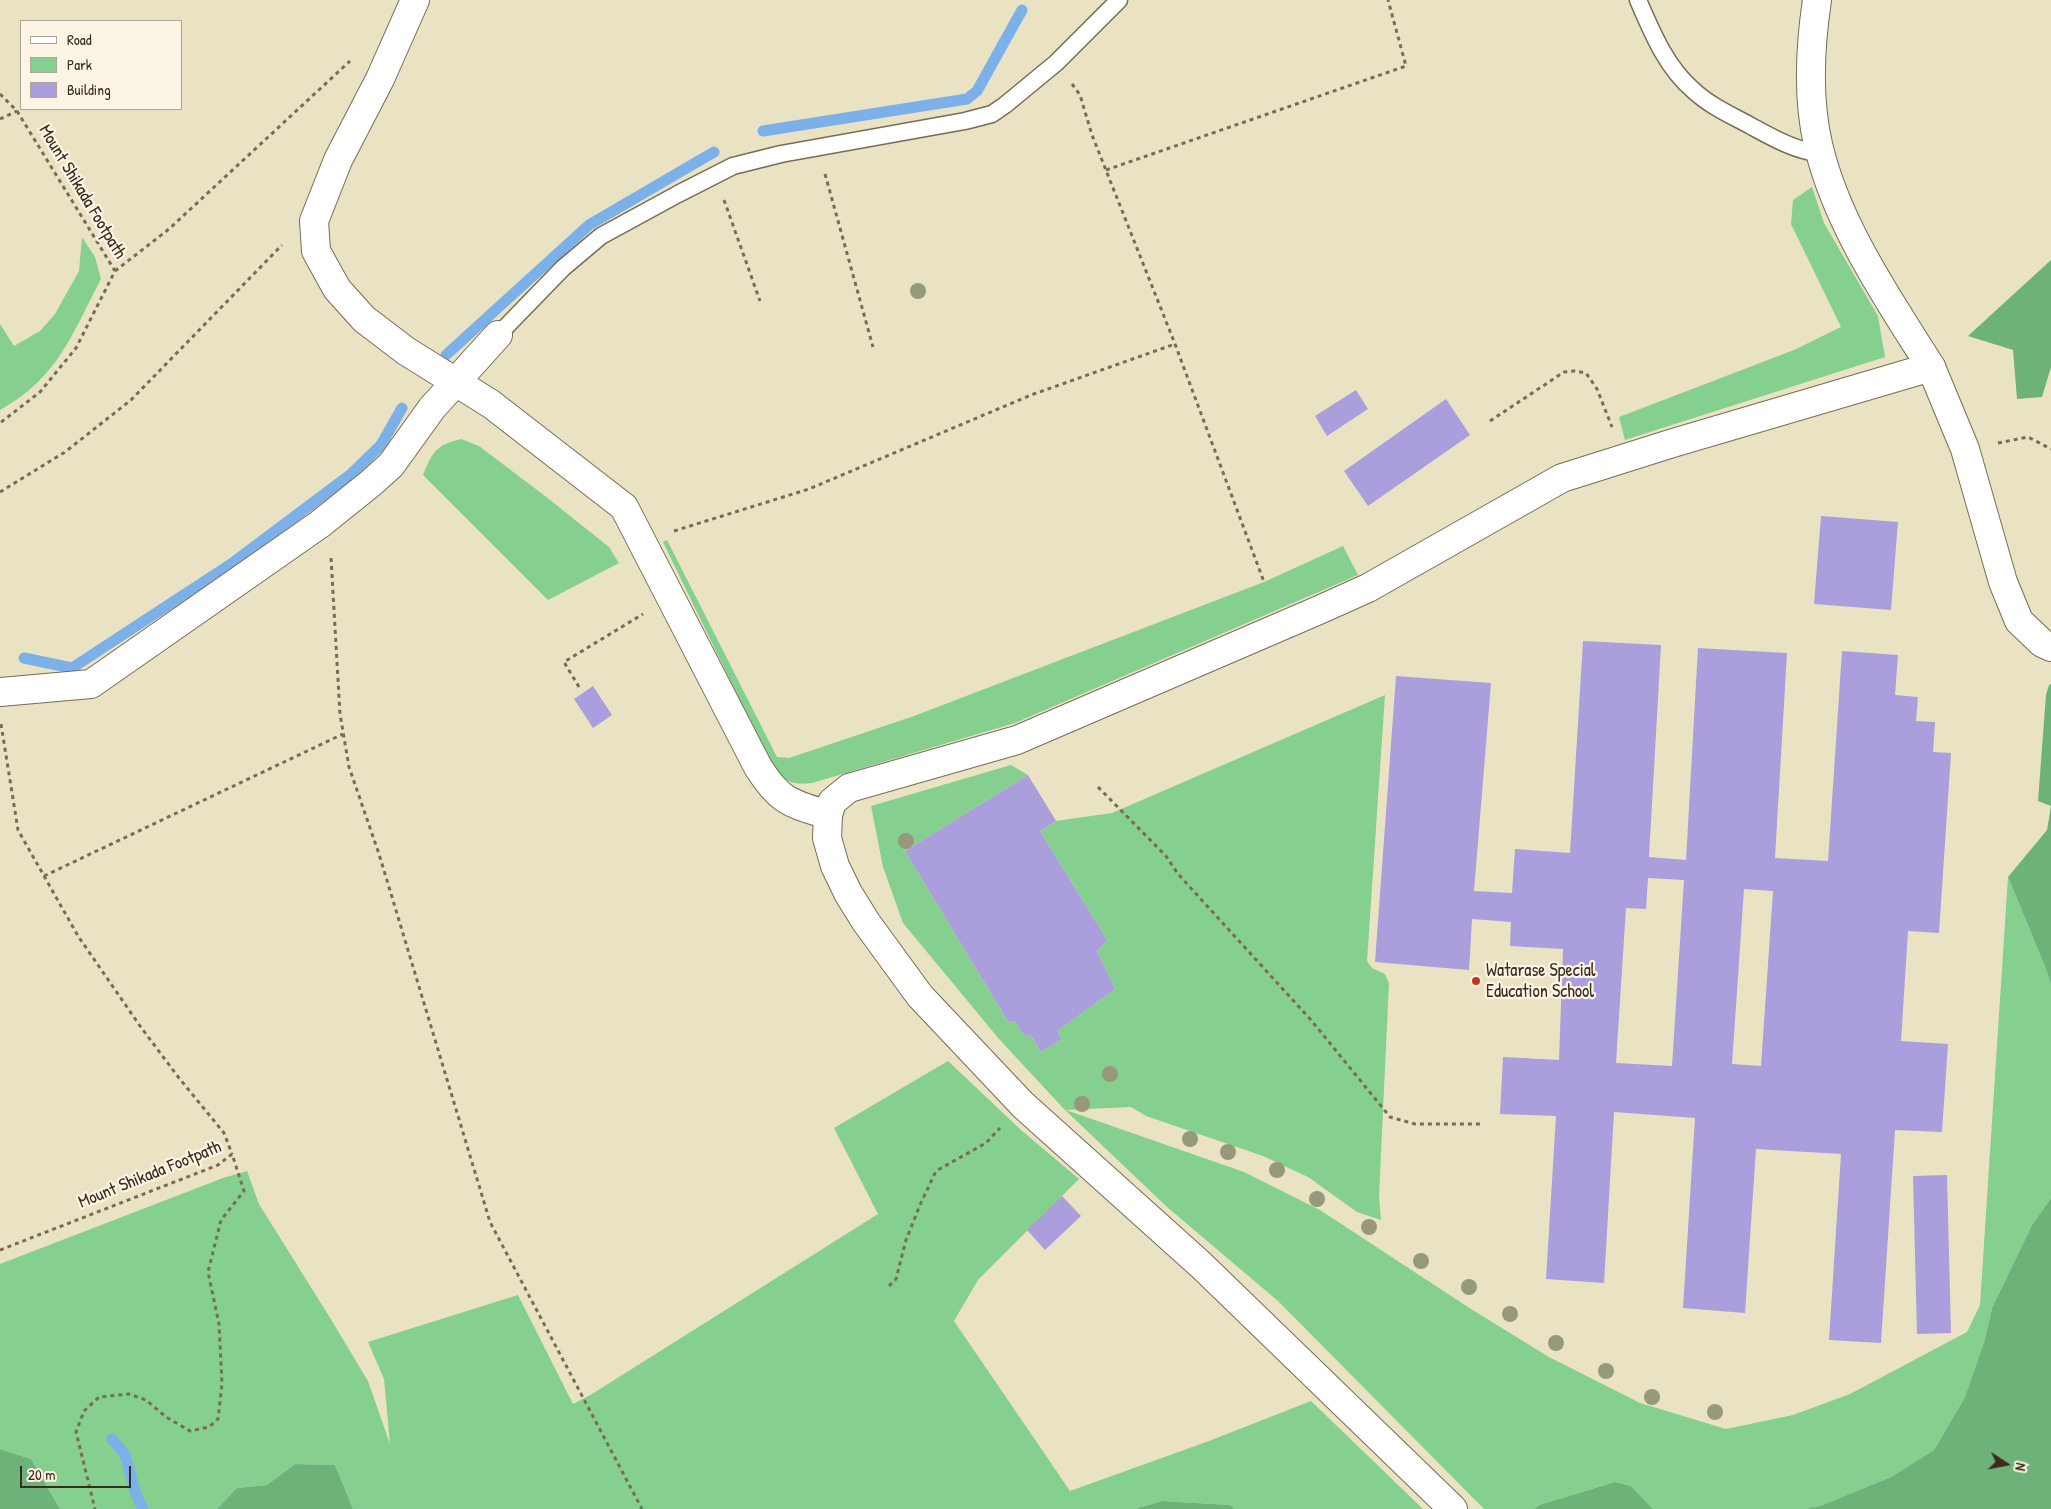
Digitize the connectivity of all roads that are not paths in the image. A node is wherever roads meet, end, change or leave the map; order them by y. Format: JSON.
{"nodes":[{"id":1,"x":415,"y":0,"type":"edge"},
{"id":2,"x":1119,"y":0,"type":"edge"},
{"id":3,"x":1638,"y":0,"type":"edge"},
{"id":4,"x":1817,"y":0,"type":"edge"},
{"id":5,"x":1821,"y":154,"type":"junction"},
{"id":6,"x":498,"y":336,"type":"joint"},
{"id":7,"x":1931,"y":367,"type":"junction"},
{"id":8,"x":454,"y":382,"type":"junction"},
{"id":9,"x":2051,"y":647,"type":"edge"},
{"id":10,"x":2,"y":692,"type":"edge"},
{"id":11,"x":828,"y":815,"type":"junction"},
{"id":12,"x":1453,"y":1509,"type":"edge"}],
"edges":[{"from":1,"to":8,"type":"street"},
{"from":2,"to":6,"type":"lane"},
{"from":3,"to":5,"type":"lane"},
{"from":4,"to":5,"type":"street"},
{"from":5,"to":7,"type":"street"},
{"from":6,"to":8,"type":"street"},
{"from":7,"to":9,"type":"street"},
{"from":7,"to":11,"type":"street"},
{"from":8,"to":10,"type":"street"},
{"from":8,"to":11,"type":"street"},
{"from":11,"to":12,"type":"street"}]}
